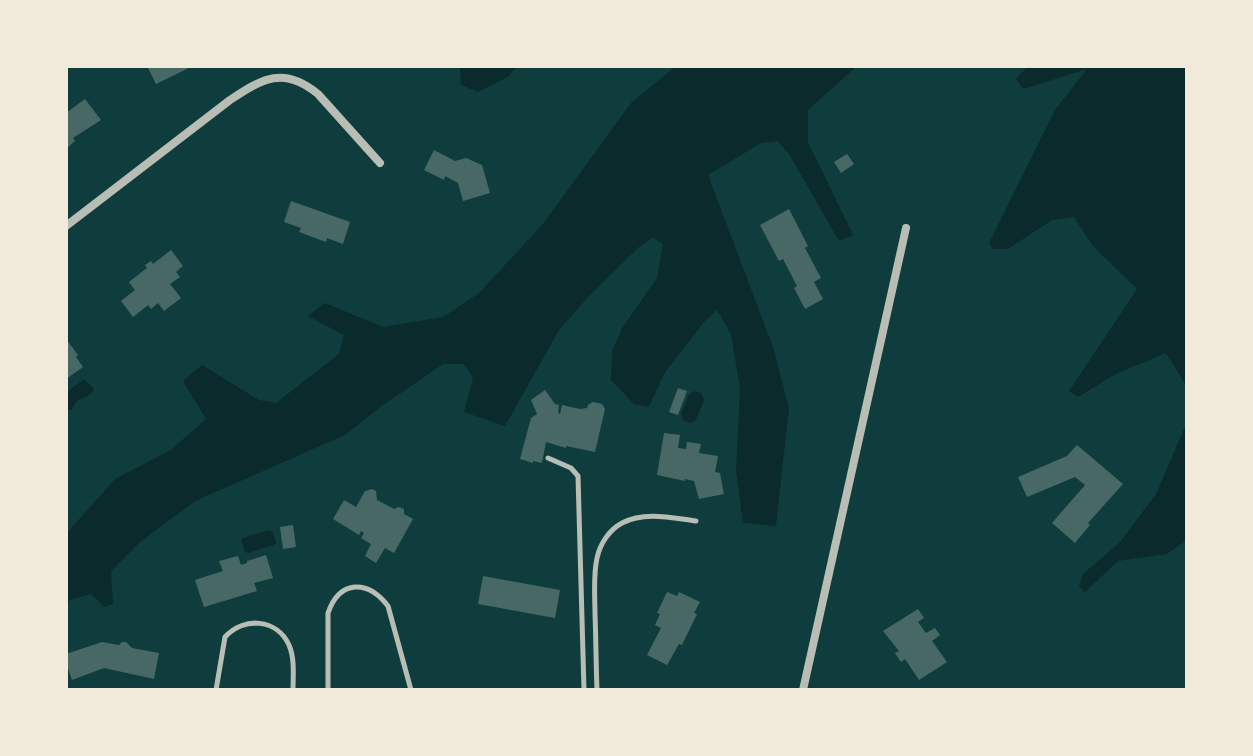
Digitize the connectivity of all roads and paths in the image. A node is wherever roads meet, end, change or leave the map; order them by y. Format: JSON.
{"nodes":[{"id":1,"x":380,"y":163,"type":"dead end"},
{"id":2,"x":66,"y":226,"type":"edge"},
{"id":3,"x":906,"y":228,"type":"dead end"},
{"id":4,"x":548,"y":458,"type":"dead end"},
{"id":5,"x":696,"y":521,"type":"dead end"},
{"id":6,"x":216,"y":690,"type":"edge"},
{"id":7,"x":293,"y":690,"type":"edge"},
{"id":8,"x":328,"y":690,"type":"edge"},
{"id":9,"x":411,"y":690,"type":"edge"},
{"id":10,"x":584,"y":690,"type":"edge"},
{"id":11,"x":597,"y":690,"type":"edge"},
{"id":12,"x":803,"y":690,"type":"edge"}],
"edges":[{"from":1,"to":2,"type":"street"},
{"from":3,"to":12,"type":"street"},
{"from":4,"to":10,"type":"lane"},
{"from":5,"to":11,"type":"lane"},
{"from":6,"to":7,"type":"lane"},
{"from":8,"to":9,"type":"lane"}]}
